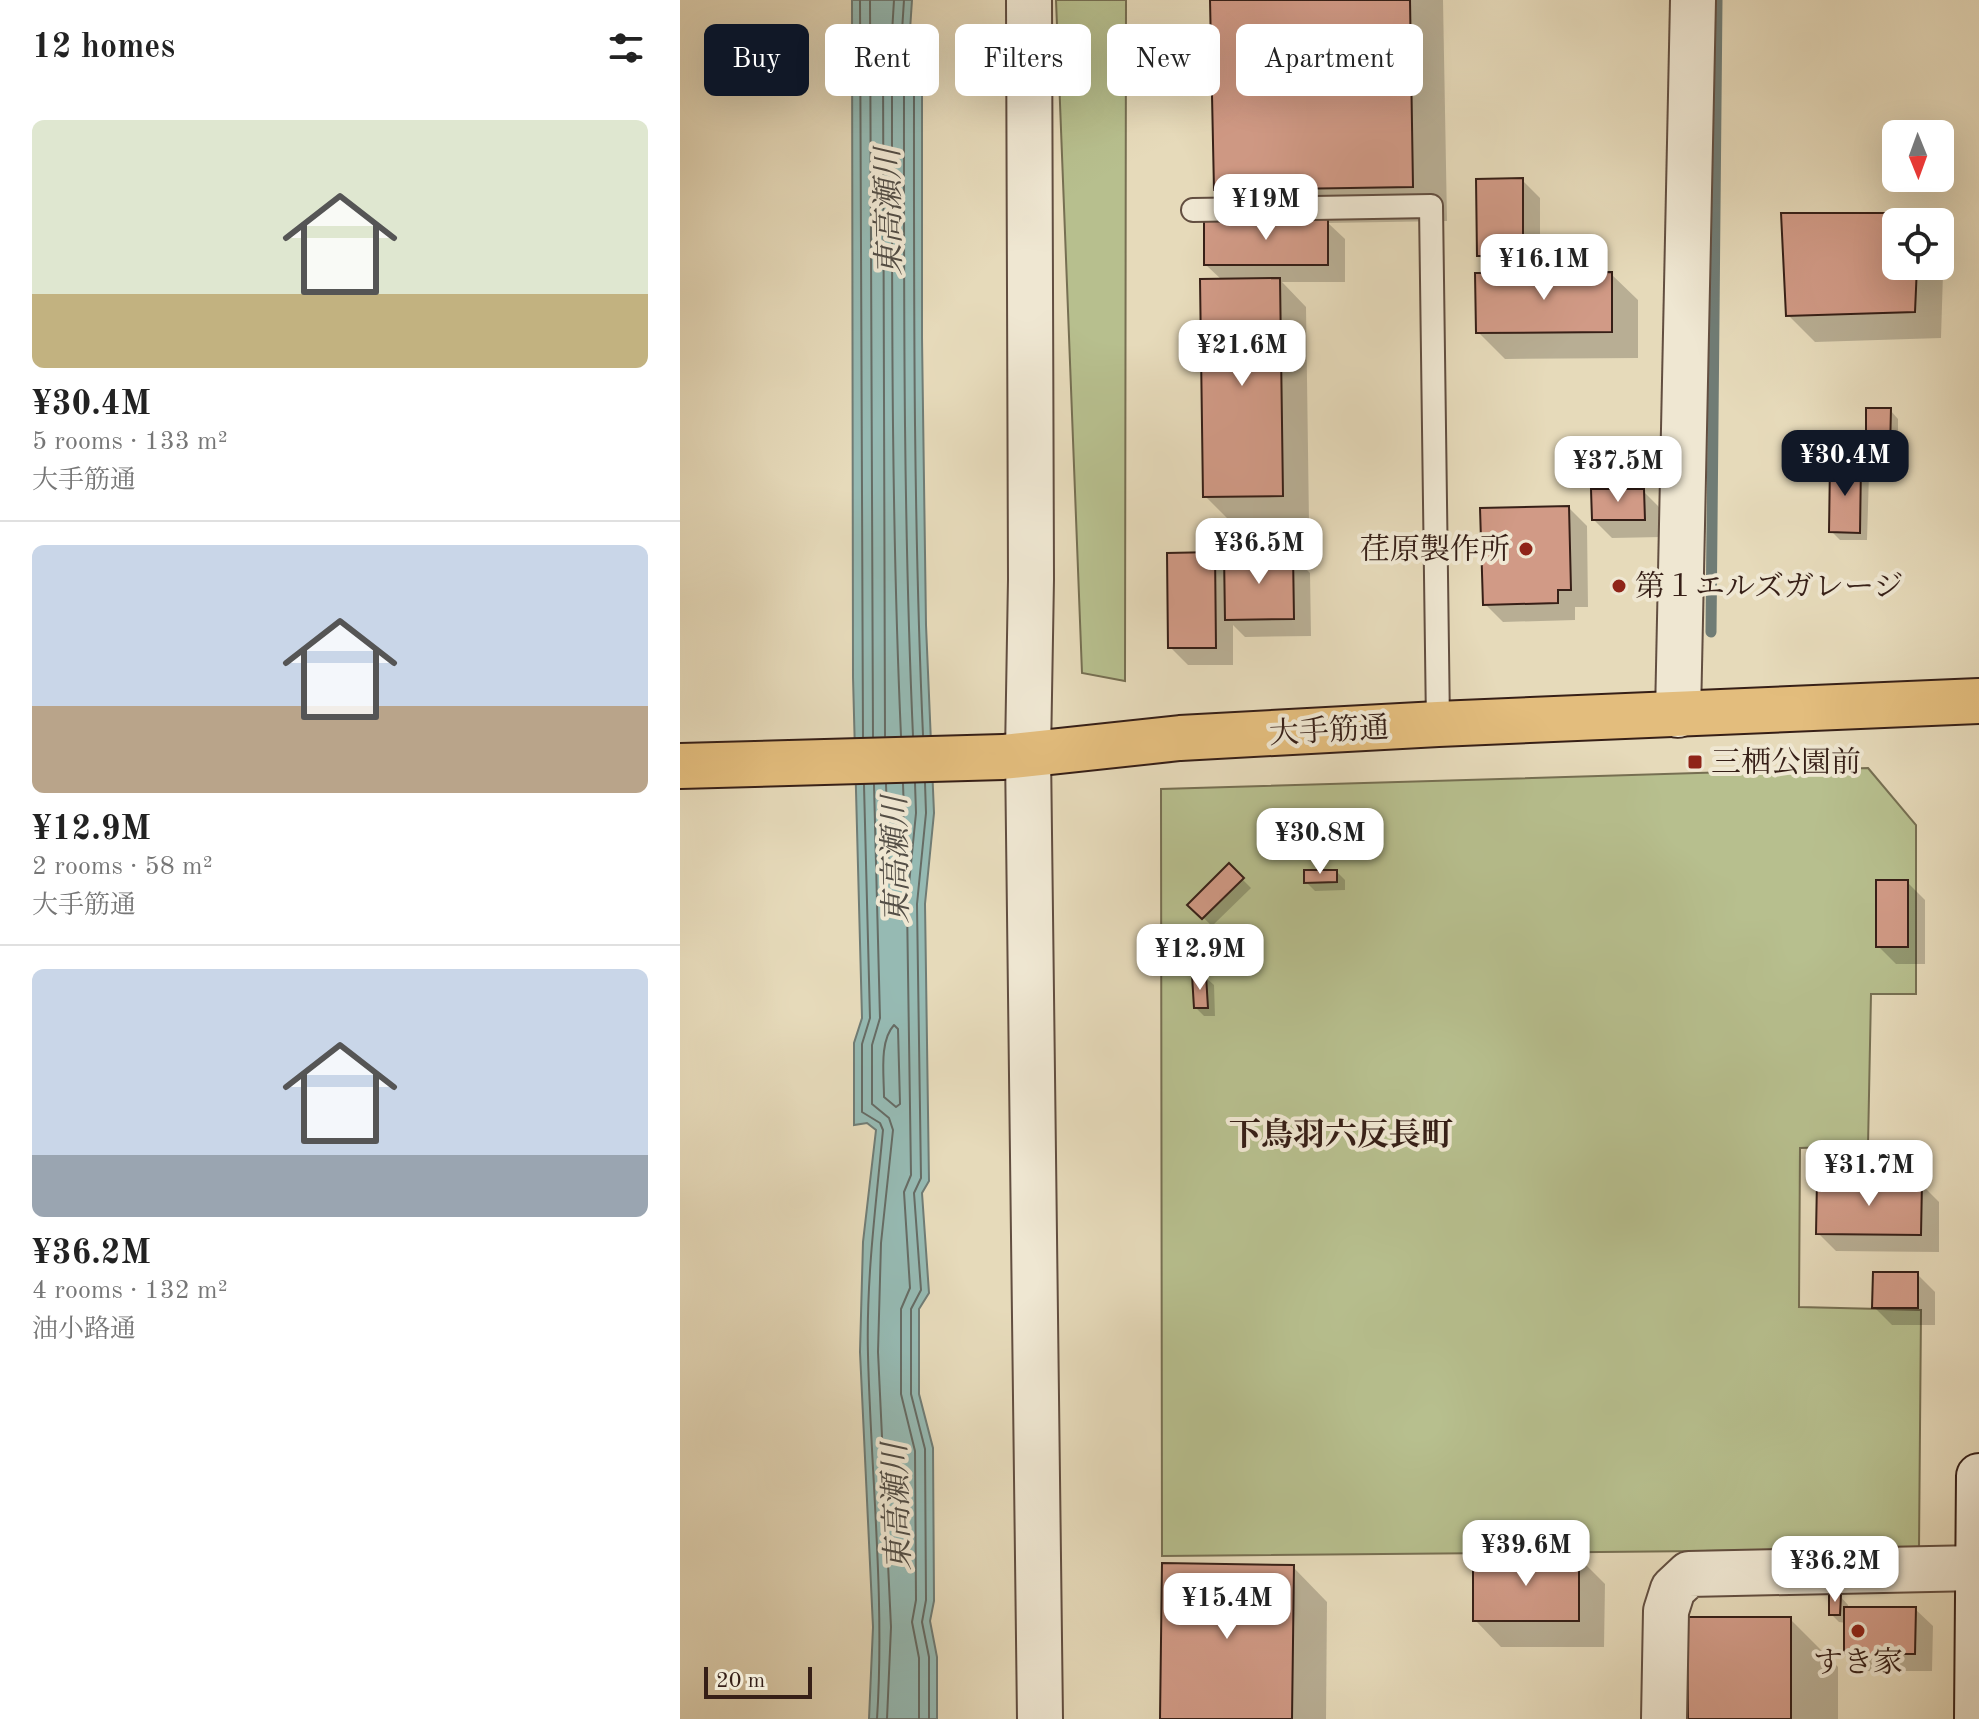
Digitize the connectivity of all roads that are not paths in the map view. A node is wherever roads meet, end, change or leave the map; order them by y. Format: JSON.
{"nodes":[{"id":1,"x":1029,"y":0,"type":"edge"},
{"id":2,"x":1693,"y":0,"type":"edge"},
{"id":3,"x":1193,"y":210,"type":"dead end"},
{"id":4,"x":1979,"y":701,"type":"edge"},
{"id":5,"x":1678,"y":715,"type":"junction"},
{"id":6,"x":1438,"y":724,"type":"junction"},
{"id":7,"x":1015,"y":755,"type":"junction"},
{"id":8,"x":680,"y":766,"type":"edge"},
{"id":9,"x":1979,"y":1476,"type":"edge"},
{"id":10,"x":1977,"y":1568,"type":"edge"},
{"id":11,"x":1040,"y":1719,"type":"edge"},
{"id":12,"x":1664,"y":1719,"type":"edge"},
{"id":13,"x":1977,"y":1719,"type":"edge"}],
"edges":[{"from":1,"to":7,"type":"street"},
{"from":2,"to":5,"type":"street"},
{"from":3,"to":6,"type":"lane"},
{"from":4,"to":5,"type":"main road","name":"大手筋通"},
{"from":5,"to":6,"type":"main road","name":"大手筋通"},
{"from":6,"to":7,"type":"main road","name":"大手筋通"},
{"from":7,"to":8,"type":"main road","name":"大手筋通"},
{"from":7,"to":11,"type":"street"},
{"from":9,"to":10,"type":"street"},
{"from":10,"to":12,"type":"street"},
{"from":10,"to":13,"type":"street"}]}
